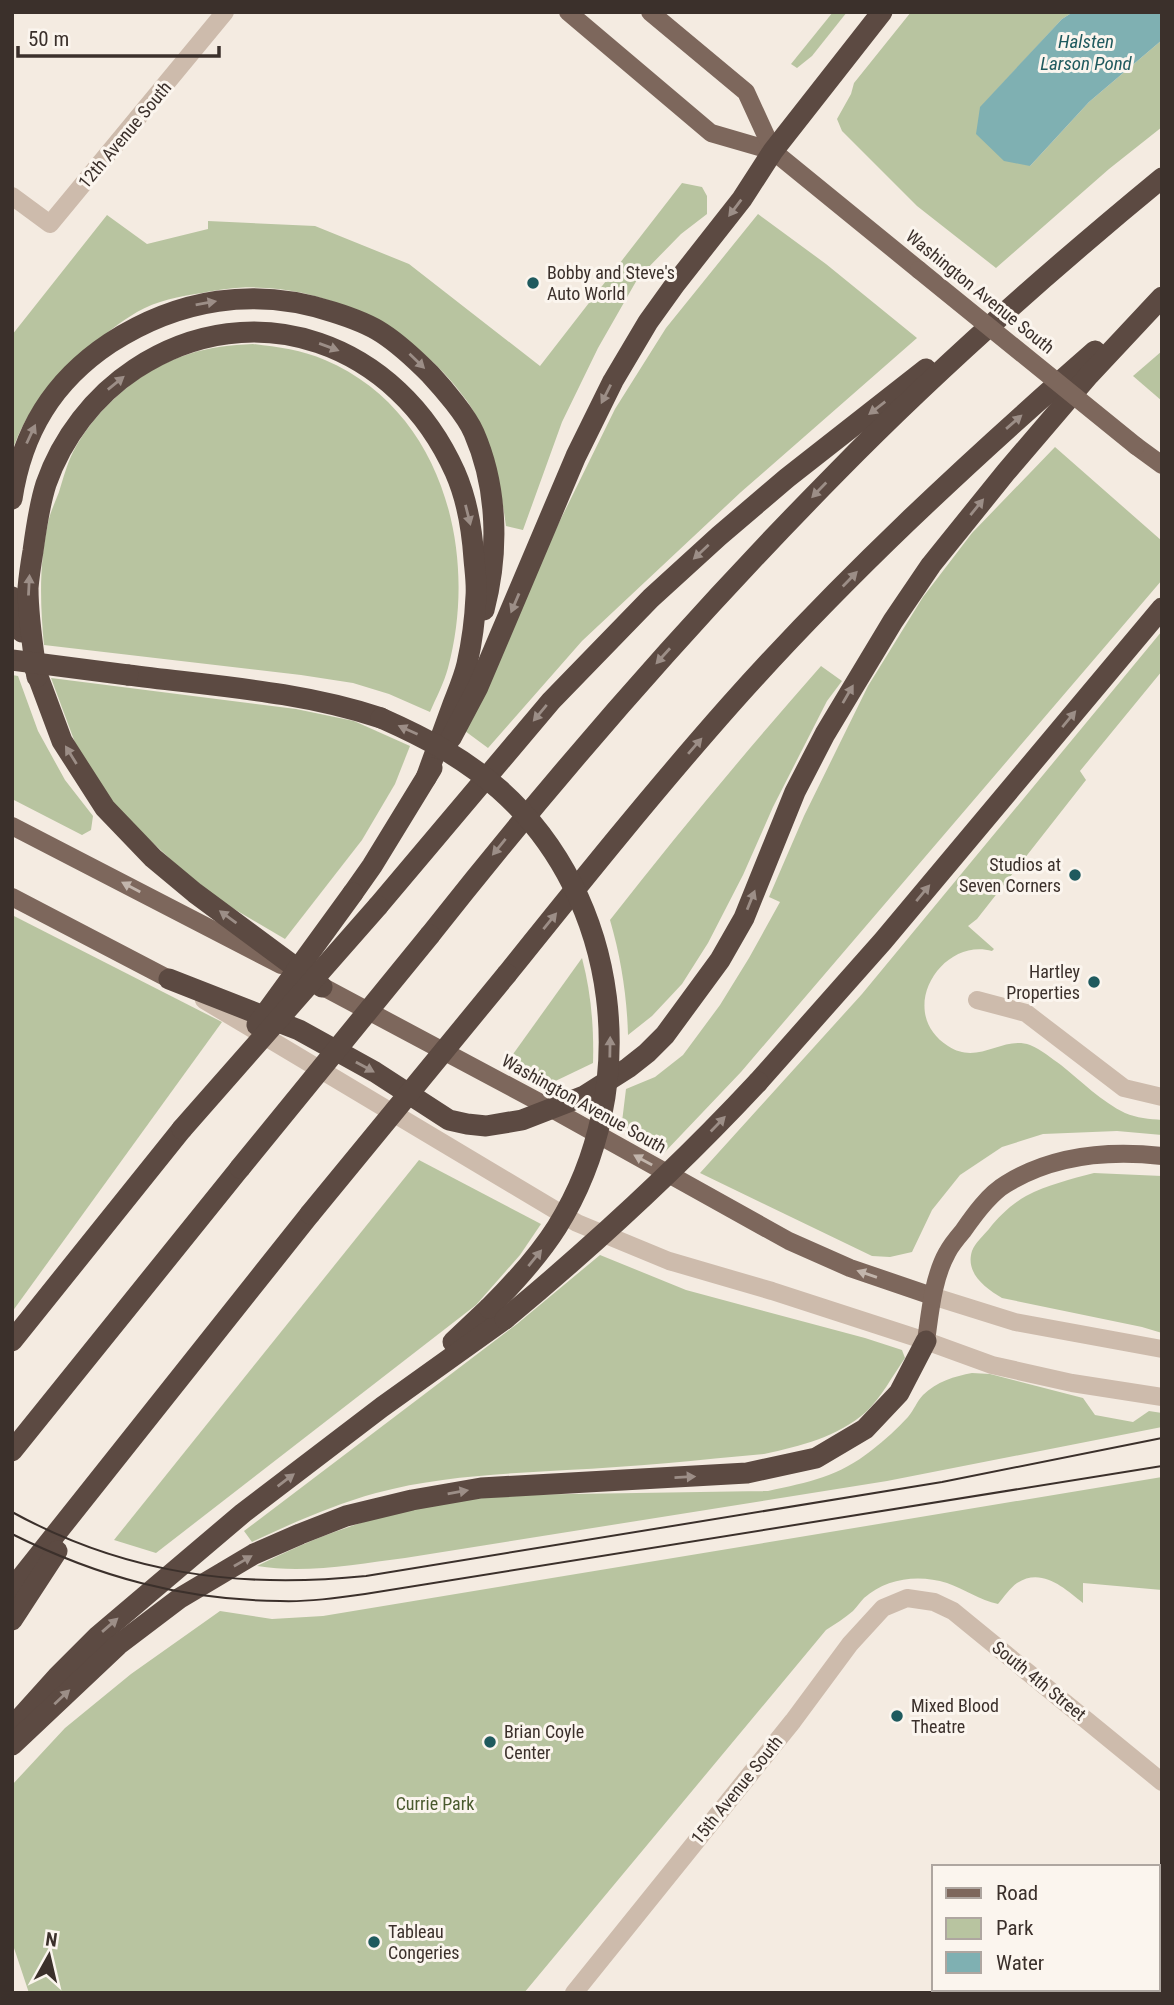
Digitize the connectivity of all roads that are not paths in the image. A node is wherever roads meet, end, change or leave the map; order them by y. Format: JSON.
{"nodes":[{"id":1,"x":225,"y":12,"type":"edge"},
{"id":2,"x":568,"y":12,"type":"edge"},
{"id":3,"x":650,"y":12,"type":"edge"},
{"id":4,"x":882,"y":12,"type":"edge"},
{"id":5,"x":773,"y":151,"type":"junction"},
{"id":6,"x":1162,"y":178,"type":"edge"},
{"id":7,"x":12,"y":196,"type":"edge"},
{"id":8,"x":1046,"y":275,"type":"junction"},
{"id":9,"x":1162,"y":295,"type":"edge"},
{"id":10,"x":1162,"y":465,"type":"edge"},
{"id":11,"x":12,"y":499,"type":"edge"},
{"id":12,"x":12,"y":597,"type":"edge"},
{"id":13,"x":1162,"y":608,"type":"edge"},
{"id":14,"x":12,"y":660,"type":"edge"},
{"id":15,"x":467,"y":666,"type":"junction"},
{"id":16,"x":37,"y":677,"type":"junction"},
{"id":17,"x":426,"y":778,"type":"junction"},
{"id":18,"x":12,"y":826,"type":"edge"},
{"id":19,"x":12,"y":897,"type":"edge"},
{"id":20,"x":169,"y":979,"type":"junction"},
{"id":21,"x":322,"y":987,"type":"junction"},
{"id":22,"x":977,"y":1000,"type":"dead end"},
{"id":23,"x":1158,"y":1097,"type":"edge"},
{"id":24,"x":552,"y":1109,"type":"junction"},
{"id":25,"x":182,"y":1129,"type":"junction"},
{"id":26,"x":1162,"y":1156,"type":"edge"},
{"id":27,"x":932,"y":1296,"type":"junction"},
{"id":28,"x":497,"y":1313,"type":"junction"},
{"id":29,"x":12,"y":1340,"type":"edge"},
{"id":30,"x":926,"y":1341,"type":"junction"},
{"id":31,"x":1162,"y":1349,"type":"edge"},
{"id":32,"x":1162,"y":1397,"type":"edge"},
{"id":33,"x":133,"y":1435,"type":"junction"},
{"id":34,"x":12,"y":1451,"type":"edge"},
{"id":35,"x":12,"y":1589,"type":"edge"},
{"id":36,"x":907,"y":1598,"type":"joint"},
{"id":37,"x":12,"y":1620,"type":"edge"},
{"id":38,"x":12,"y":1727,"type":"edge"},
{"id":39,"x":12,"y":1745,"type":"edge"},
{"id":40,"x":1162,"y":1782,"type":"edge"},
{"id":41,"x":574,"y":1993,"type":"edge"}],
"edges":[{"from":1,"to":7,"type":"street","name":"12th Avenue South"},
{"from":2,"to":5,"type":"main road","name":"Washington Avenue South"},
{"from":3,"to":5,"type":"main road","name":"Washington Avenue South"},
{"from":4,"to":5,"type":"highway"},
{"from":5,"to":10,"type":"main road","name":"Washington Avenue South","bridge":true},
{"from":5,"to":17,"type":"highway","one_way":true},
{"from":6,"to":8,"type":"highway"},
{"from":8,"to":25,"type":"highway","one_way":true,"bridge":true},
{"from":8,"to":34,"type":"highway","one_way":true,"bridge":true},
{"from":24,"to":9,"type":"highway","one_way":true},
{"from":33,"to":9,"type":"highway","one_way":true,"bridge":true},
{"from":11,"to":15,"type":"highway","one_way":true},
{"from":12,"to":16,"type":"highway"},
{"from":28,"to":13,"type":"highway","one_way":true,"bridge":true},
{"from":28,"to":14,"type":"highway","one_way":true,"bridge":true},
{"from":16,"to":15,"type":"highway","one_way":true},
{"from":15,"to":17,"type":"highway"},
{"from":21,"to":16,"type":"highway","one_way":true},
{"from":17,"to":25,"type":"highway","bridge":true},
{"from":21,"to":18,"type":"main road","name":"Washington Avenue South","one_way":true},
{"from":19,"to":20,"type":"main road"},
{"from":20,"to":24,"type":"highway","one_way":true},
{"from":20,"to":30,"type":"street"},
{"from":21,"to":24,"type":"main road","name":"Washington Avenue South"},
{"from":22,"to":23,"type":"street"},
{"from":27,"to":24,"type":"main road","name":"Washington Avenue South","one_way":true},
{"from":25,"to":29,"type":"highway"},
{"from":26,"to":27,"type":"main road"},
{"from":27,"to":30,"type":"main road"},
{"from":27,"to":31,"type":"street","name":"Washington Avenue South"},
{"from":38,"to":28,"type":"highway","one_way":true},
{"from":30,"to":32,"type":"street"},
{"from":39,"to":30,"type":"highway","one_way":true},
{"from":33,"to":35,"type":"highway"},
{"from":33,"to":37,"type":"highway"},
{"from":36,"to":40,"type":"street","name":"South 4th Street"},
{"from":36,"to":41,"type":"street","name":"15th Avenue South"}]}
